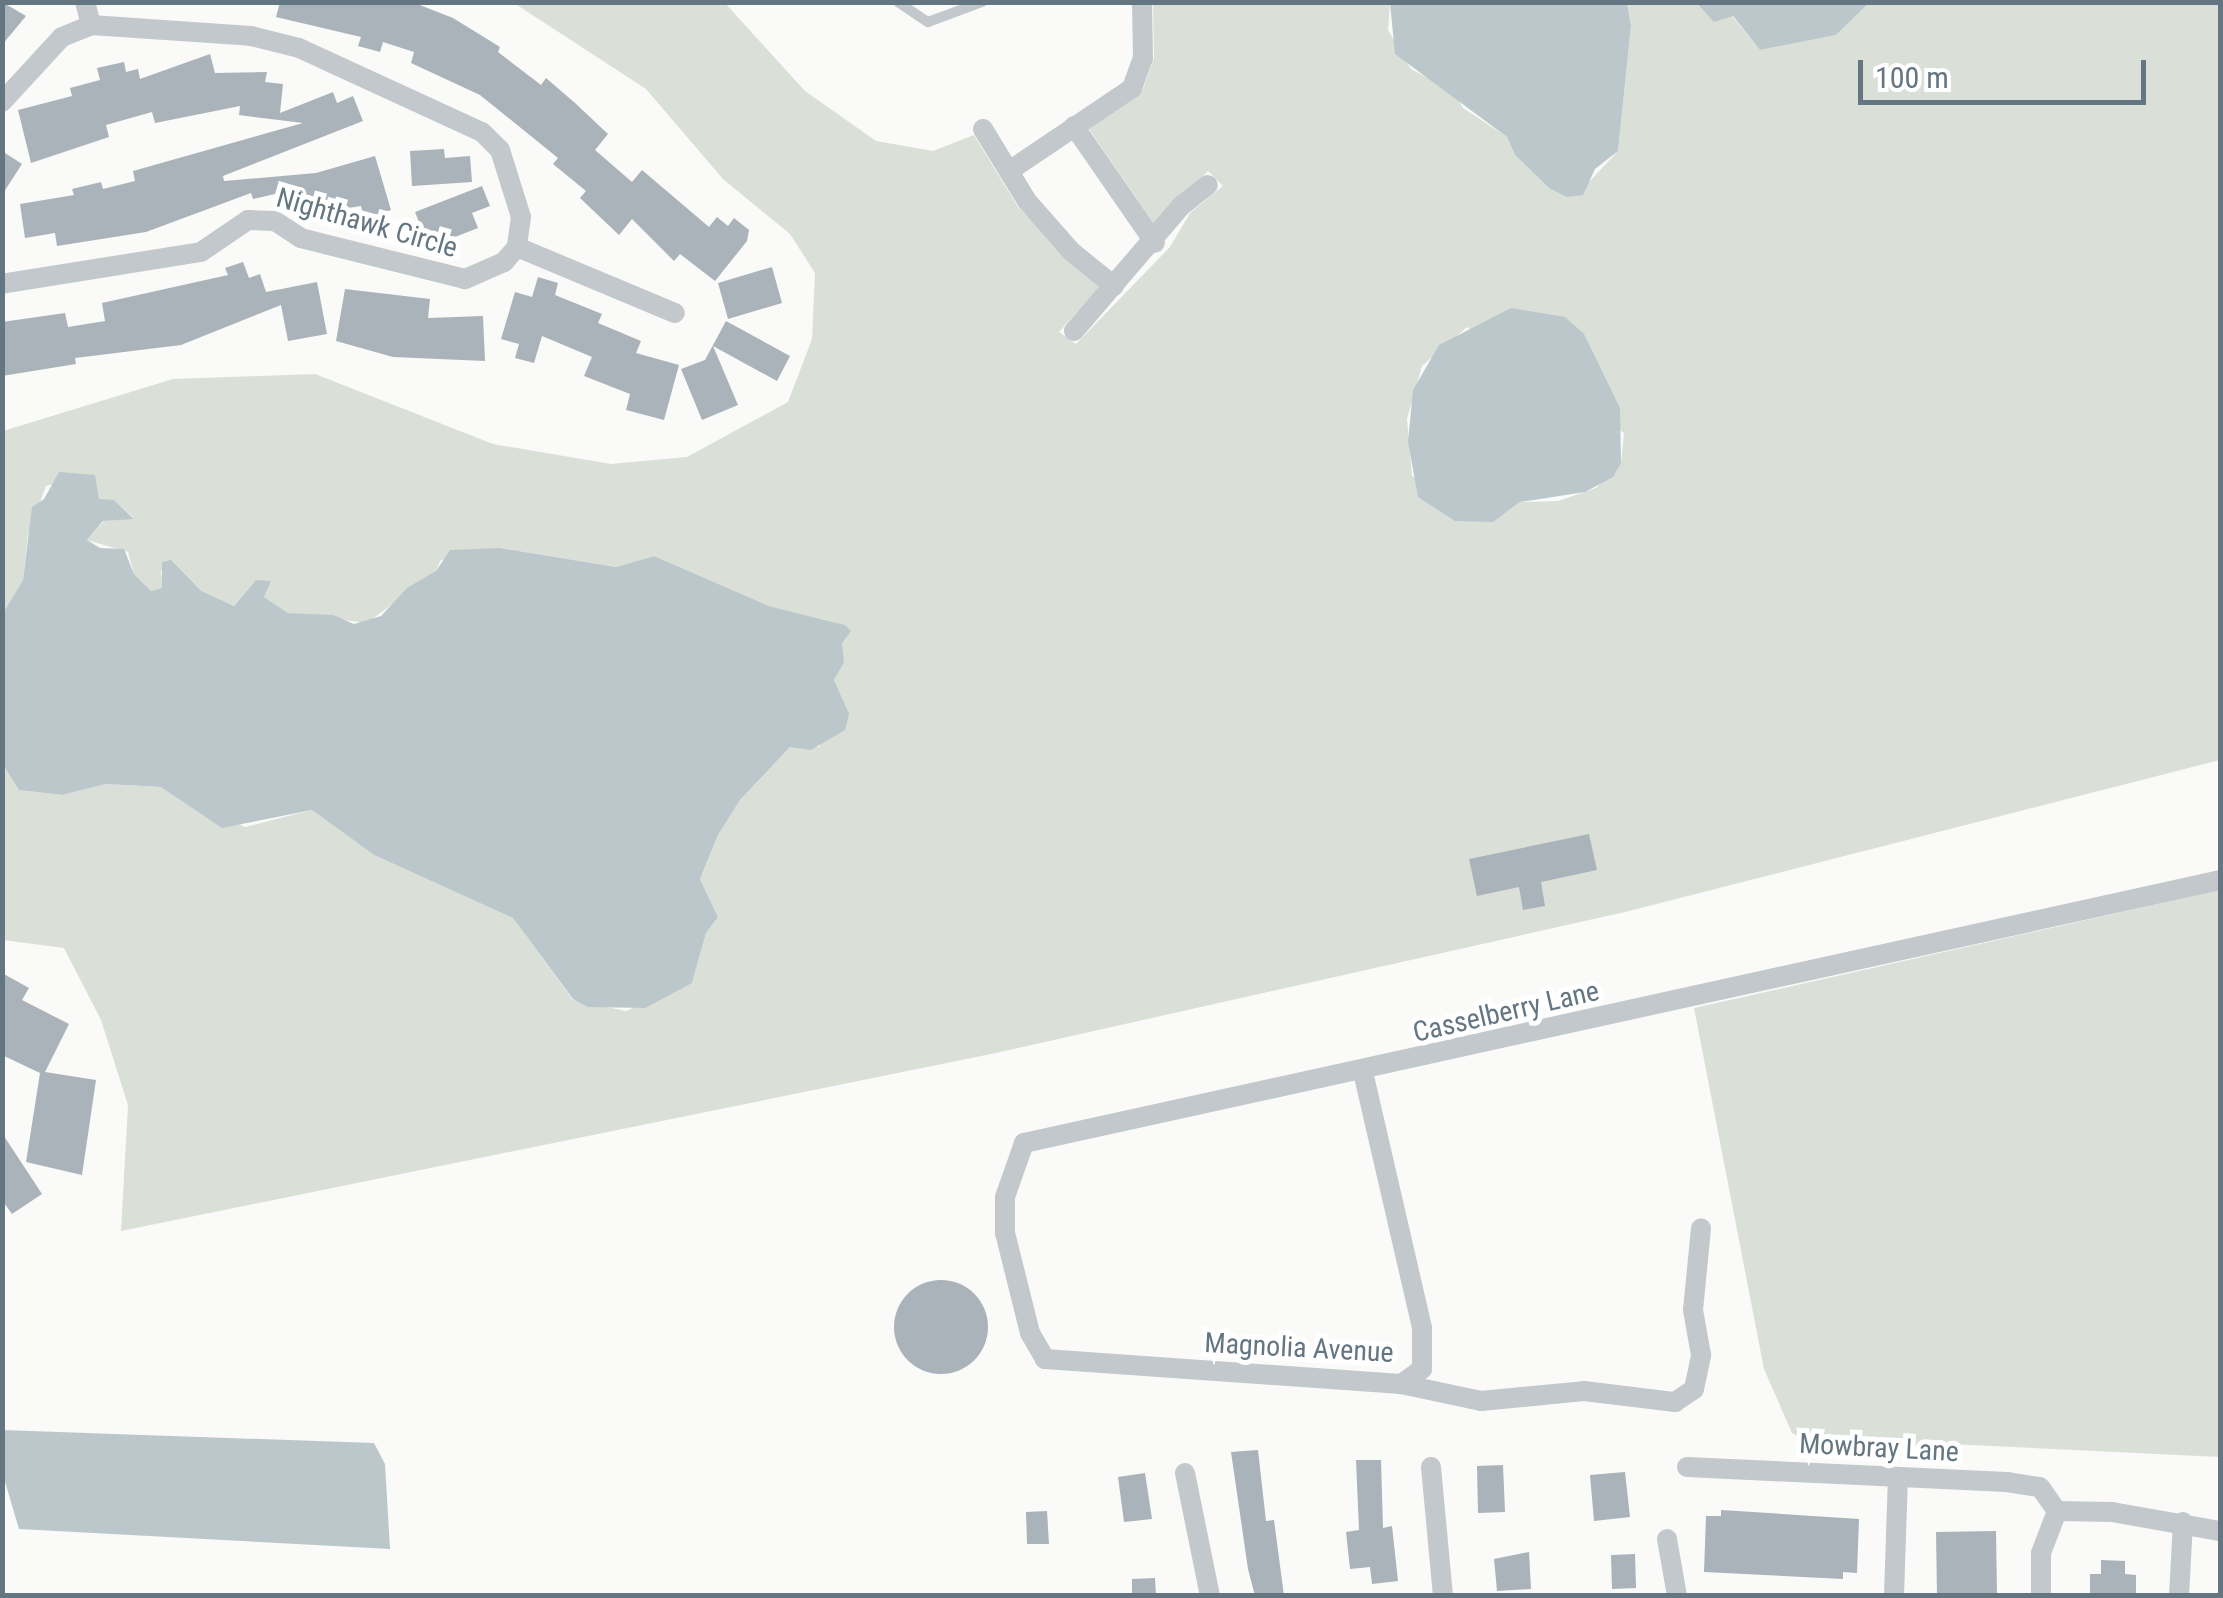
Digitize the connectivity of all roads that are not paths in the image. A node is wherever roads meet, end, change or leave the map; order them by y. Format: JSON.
{"nodes":[{"id":1,"x":85,"y":2,"type":"edge"},
{"id":2,"x":898,"y":2,"type":"edge"},
{"id":3,"x":982,"y":2,"type":"edge"},
{"id":4,"x":1142,"y":2,"type":"edge"},
{"id":5,"x":91,"y":25,"type":"junction"},
{"id":6,"x":2,"y":102,"type":"edge"},
{"id":7,"x":1074,"y":126,"type":"junction"},
{"id":8,"x":983,"y":129,"type":"dead end"},
{"id":9,"x":1012,"y":169,"type":"junction"},
{"id":10,"x":1208,"y":185,"type":"dead end"},
{"id":11,"x":1154,"y":244,"type":"junction"},
{"id":12,"x":518,"y":247,"type":"junction"},
{"id":13,"x":2,"y":284,"type":"edge"},
{"id":14,"x":1114,"y":286,"type":"junction"},
{"id":15,"x":675,"y":313,"type":"dead end"},
{"id":16,"x":1074,"y":331,"type":"dead end"},
{"id":17,"x":2220,"y":880,"type":"edge"},
{"id":18,"x":1362,"y":1072,"type":"junction"},
{"id":19,"x":1701,"y":1228,"type":"dead end"},
{"id":20,"x":1045,"y":1359,"type":"joint"},
{"id":21,"x":1401,"y":1384,"type":"junction"},
{"id":22,"x":1431,"y":1467,"type":"dead end"},
{"id":23,"x":1686,"y":1467,"type":"dead end"},
{"id":24,"x":1185,"y":1473,"type":"dead end"},
{"id":25,"x":1898,"y":1477,"type":"junction"},
{"id":26,"x":2057,"y":1510,"type":"junction"},
{"id":27,"x":2182,"y":1522,"type":"junction"},
{"id":28,"x":2220,"y":1531,"type":"edge"},
{"id":29,"x":1667,"y":1538,"type":"dead end"},
{"id":30,"x":1210,"y":1596,"type":"edge"},
{"id":31,"x":1443,"y":1596,"type":"edge"},
{"id":32,"x":1677,"y":1596,"type":"edge"},
{"id":33,"x":1894,"y":1596,"type":"edge"},
{"id":34,"x":2041,"y":1596,"type":"edge"},
{"id":35,"x":2179,"y":1596,"type":"edge"}],
"edges":[{"from":1,"to":5,"type":"street"},
{"from":2,"to":3,"type":"lane"},
{"from":4,"to":7,"type":"street"},
{"from":5,"to":6,"type":"street"},
{"from":5,"to":12,"type":"street"},
{"from":7,"to":9,"type":"street"},
{"from":7,"to":11,"type":"street"},
{"from":8,"to":9,"type":"street"},
{"from":9,"to":14,"type":"street"},
{"from":10,"to":11,"type":"street"},
{"from":11,"to":14,"type":"street"},
{"from":12,"to":13,"type":"street","name":"Nighthawk Circle"},
{"from":12,"to":15,"type":"street"},
{"from":14,"to":16,"type":"street"},
{"from":17,"to":18,"type":"street","name":"Casselberry Lane"},
{"from":18,"to":20,"type":"street","name":"Casselberry Lane"},
{"from":18,"to":21,"type":"street","name":"Magnolia Avenue"},
{"from":19,"to":21,"type":"street"},
{"from":20,"to":21,"type":"street","name":"Magnolia Avenue"},
{"from":22,"to":31,"type":"street"},
{"from":23,"to":25,"type":"street","name":"Mowbray Lane"},
{"from":24,"to":30,"type":"street"},
{"from":25,"to":26,"type":"street","name":"Mowbray Lane"},
{"from":25,"to":33,"type":"street"},
{"from":26,"to":27,"type":"street"},
{"from":26,"to":34,"type":"street"},
{"from":27,"to":28,"type":"street"},
{"from":27,"to":35,"type":"street"},
{"from":29,"to":32,"type":"street"}]}
